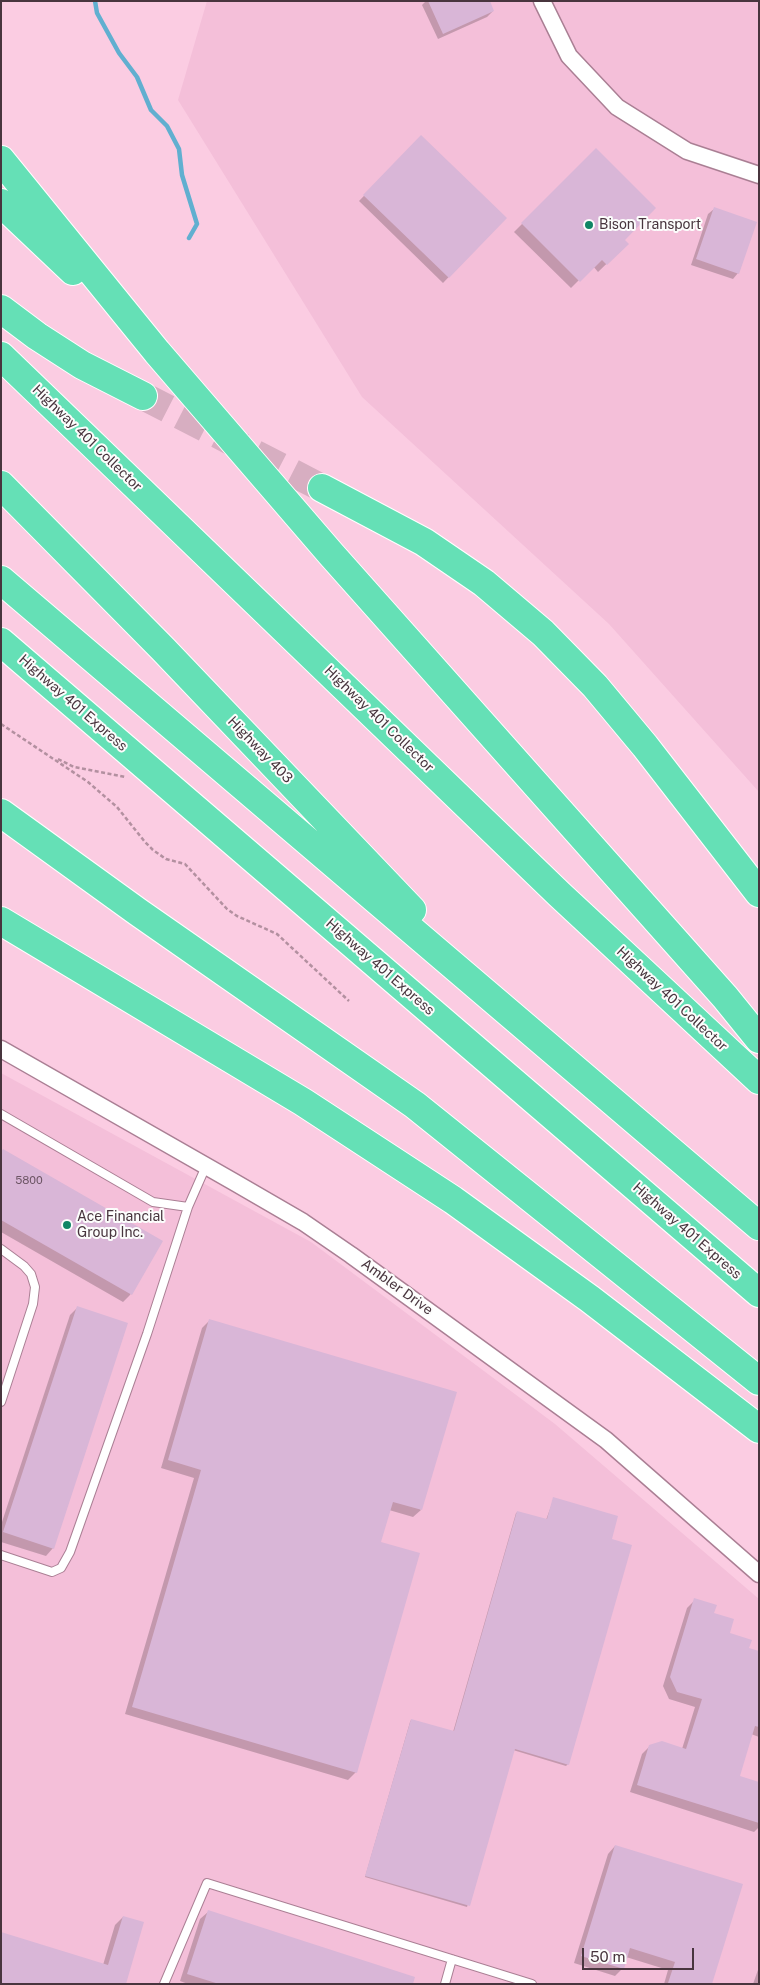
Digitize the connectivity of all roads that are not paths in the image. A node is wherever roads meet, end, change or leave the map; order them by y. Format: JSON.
{"nodes":[{"id":1,"x":542,"y":1,"type":"edge"},
{"id":2,"x":1,"y":160,"type":"edge"},
{"id":3,"x":759,"y":175,"type":"edge"},
{"id":4,"x":1,"y":203,"type":"edge"},
{"id":5,"x":1,"y":309,"type":"edge"},
{"id":6,"x":157,"y":352,"type":"junction"},
{"id":7,"x":1,"y":356,"type":"edge"},
{"id":8,"x":143,"y":396,"type":"tunnel mouth"},
{"id":9,"x":1,"y":485,"type":"edge"},
{"id":10,"x":322,"y":488,"type":"tunnel mouth"},
{"id":11,"x":1,"y":580,"type":"edge"},
{"id":12,"x":1,"y":642,"type":"edge"},
{"id":13,"x":1,"y":813,"type":"edge"},
{"id":14,"x":1,"y":834,"type":"edge"},
{"id":15,"x":759,"y":893,"type":"edge"},
{"id":16,"x":138,"y":912,"type":"junction"},
{"id":17,"x":1,"y":921,"type":"edge"},
{"id":18,"x":515,"y":1018,"type":"junction"},
{"id":19,"x":759,"y":1039,"type":"edge"},
{"id":20,"x":1,"y":1049,"type":"edge"},
{"id":21,"x":759,"y":1080,"type":"edge"},
{"id":22,"x":1,"y":1114,"type":"edge"},
{"id":23,"x":206,"y":1166,"type":"junction"},
{"id":24,"x":188,"y":1208,"type":"junction"},
{"id":25,"x":759,"y":1226,"type":"edge"},
{"id":26,"x":1,"y":1249,"type":"edge"},
{"id":27,"x":759,"y":1293,"type":"edge"},
{"id":28,"x":759,"y":1381,"type":"edge"},
{"id":29,"x":1,"y":1402,"type":"edge"},
{"id":30,"x":759,"y":1429,"type":"edge"},
{"id":31,"x":1,"y":1555,"type":"edge"},
{"id":32,"x":759,"y":1574,"type":"edge"},
{"id":33,"x":452,"y":1959,"type":"junction"},
{"id":34,"x":164,"y":1984,"type":"edge"},
{"id":35,"x":445,"y":1984,"type":"edge"},
{"id":36,"x":532,"y":1984,"type":"edge"}],
"edges":[{"from":1,"to":3,"type":"street"},
{"from":2,"to":6,"type":"highway"},
{"from":4,"to":6,"type":"highway"},
{"from":5,"to":8,"type":"highway"},
{"from":6,"to":19,"type":"highway"},
{"from":7,"to":21,"type":"highway","name":"Highway 401 Collector"},
{"from":9,"to":18,"type":"highway","name":"Highway 403"},
{"from":10,"to":15,"type":"highway"},
{"from":11,"to":18,"type":"highway"},
{"from":12,"to":27,"type":"highway","name":"Highway 401 Express"},
{"from":13,"to":16,"type":"highway"},
{"from":14,"to":16,"type":"highway"},
{"from":16,"to":28,"type":"highway"},
{"from":17,"to":30,"type":"highway"},
{"from":18,"to":25,"type":"highway"},
{"from":20,"to":23,"type":"street","name":"Ambler Drive"},
{"from":22,"to":24,"type":"lane"},
{"from":23,"to":24,"type":"lane"},
{"from":23,"to":32,"type":"street","name":"Ambler Drive"},
{"from":24,"to":31,"type":"lane"},
{"from":26,"to":29,"type":"lane"},
{"from":33,"to":34,"type":"lane"},
{"from":33,"to":35,"type":"lane"},
{"from":33,"to":36,"type":"lane"}]}
